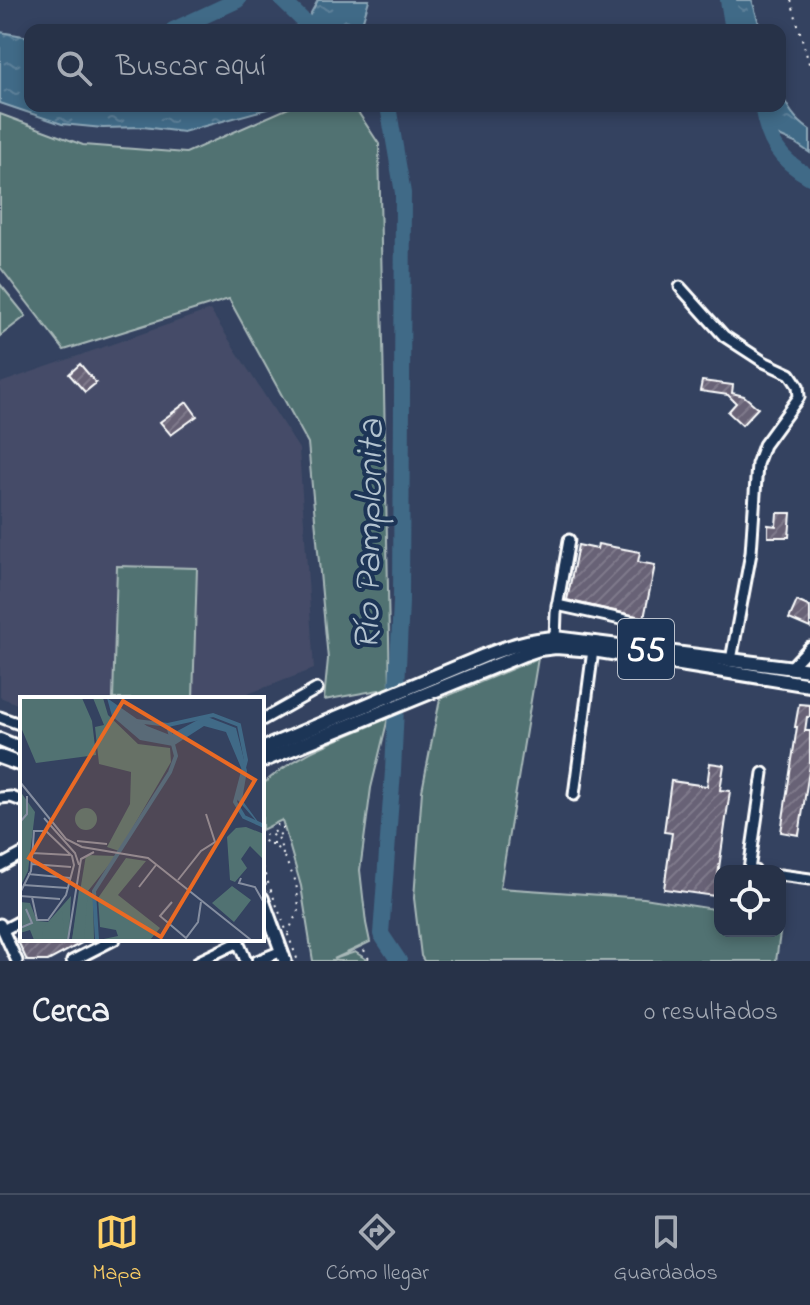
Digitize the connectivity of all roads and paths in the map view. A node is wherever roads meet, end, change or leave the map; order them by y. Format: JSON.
{"nodes":[{"id":1,"x":791,"y":0,"type":"edge"},
{"id":2,"x":810,"y":67,"type":"edge"},
{"id":3,"x":680,"y":287,"type":"dead end"},
{"id":4,"x":569,"y":540,"type":"dead end"},
{"id":5,"x":557,"y":605,"type":"junction"},
{"id":6,"x":639,"y":623,"type":"dead end"},
{"id":7,"x":555,"y":638,"type":"junction"},
{"id":8,"x":810,"y":647,"type":"edge"},
{"id":9,"x":593,"y":650,"type":"junction"},
{"id":10,"x":731,"y":660,"type":"junction"},
{"id":11,"x":487,"y":662,"type":"junction"},
{"id":12,"x":791,"y":667,"type":"junction"},
{"id":13,"x":810,"y":670,"type":"edge"},
{"id":14,"x":810,"y":685,"type":"edge"},
{"id":15,"x":317,"y":689,"type":"dead end"},
{"id":16,"x":0,"y":717,"type":"edge"},
{"id":17,"x":264,"y":719,"type":"edge"},
{"id":18,"x":20,"y":725,"type":"edge"},
{"id":19,"x":0,"y":740,"type":"edge"},
{"id":20,"x":293,"y":744,"type":"junction"},
{"id":21,"x":20,"y":748,"type":"edge"},
{"id":22,"x":264,"y":749,"type":"edge"},
{"id":23,"x":0,"y":759,"type":"edge"},
{"id":24,"x":264,"y":763,"type":"edge"},
{"id":25,"x":20,"y":764,"type":"edge"},
{"id":26,"x":20,"y":771,"type":"edge"},
{"id":27,"x":763,"y":773,"type":"dead end"},
{"id":28,"x":574,"y":795,"type":"dead end"},
{"id":29,"x":0,"y":798,"type":"edge"},
{"id":30,"x":20,"y":800,"type":"edge"},
{"id":31,"x":278,"y":836,"type":"dead end"},
{"id":32,"x":273,"y":844,"type":"dead end"},
{"id":33,"x":283,"y":854,"type":"junction"},
{"id":34,"x":20,"y":855,"type":"edge"},
{"id":35,"x":750,"y":865,"type":"edge"},
{"id":36,"x":0,"y":866,"type":"edge"},
{"id":37,"x":264,"y":872,"type":"edge"},
{"id":38,"x":786,"y":876,"type":"edge"},
{"id":39,"x":810,"y":879,"type":"edge"},
{"id":40,"x":264,"y":903,"type":"edge"},
{"id":41,"x":20,"y":921,"type":"edge"},
{"id":42,"x":1,"y":927,"type":"edge"},
{"id":43,"x":288,"y":934,"type":"junction"},
{"id":44,"x":111,"y":941,"type":"edge"},
{"id":45,"x":236,"y":941,"type":"edge"},
{"id":46,"x":238,"y":941,"type":"edge"},
{"id":47,"x":364,"y":950,"type":"dead end"},
{"id":48,"x":284,"y":956,"type":"edge"},
{"id":49,"x":17,"y":961,"type":"edge"},
{"id":50,"x":72,"y":961,"type":"edge"},
{"id":51,"x":199,"y":961,"type":"edge"},
{"id":52,"x":246,"y":961,"type":"edge"},
{"id":53,"x":257,"y":961,"type":"edge"},
{"id":54,"x":298,"y":961,"type":"edge"},
{"id":55,"x":370,"y":961,"type":"edge"}],
"edges":[{"from":1,"to":2,"type":"path"},
{"from":3,"to":10,"type":"street"},
{"from":4,"to":5,"type":"street"},
{"from":5,"to":6,"type":"street"},
{"from":5,"to":7,"type":"street"},
{"from":7,"to":10,"type":"highway","number":"55"},
{"from":7,"to":11,"type":"highway","number":"55"},
{"from":8,"to":12,"type":"street"},
{"from":9,"to":11,"type":"highway","number":"55"},
{"from":9,"to":14,"type":"highway","number":"55"},
{"from":9,"to":28,"type":"street"},
{"from":10,"to":12,"type":"highway","number":"55"},
{"from":11,"to":20,"type":"highway","number":"55"},
{"from":12,"to":13,"type":"highway","number":"55"},
{"from":15,"to":17,"type":"street"},
{"from":16,"to":18,"type":"street"},
{"from":19,"to":21,"type":"highway"},
{"from":20,"to":22,"type":"highway","number":"55"},
{"from":20,"to":24,"type":"highway","number":"55"},
{"from":23,"to":25,"type":"highway"},
{"from":23,"to":26,"type":"main road"},
{"from":27,"to":35,"type":"street"},
{"from":29,"to":30,"type":"street"},
{"from":31,"to":33,"type":"path"},
{"from":32,"to":33,"type":"path"},
{"from":33,"to":43,"type":"path"},
{"from":34,"to":36,"type":"street"},
{"from":37,"to":43,"type":"path"},
{"from":38,"to":39,"type":"street"},
{"from":40,"to":48,"type":"main road"},
{"from":41,"to":42,"type":"street"},
{"from":42,"to":49,"type":"street"},
{"from":43,"to":54,"type":"path"},
{"from":44,"to":50,"type":"street"},
{"from":45,"to":51,"type":"street"},
{"from":46,"to":52,"type":"street"},
{"from":47,"to":55,"type":"path"},
{"from":48,"to":53,"type":"street"}]}
